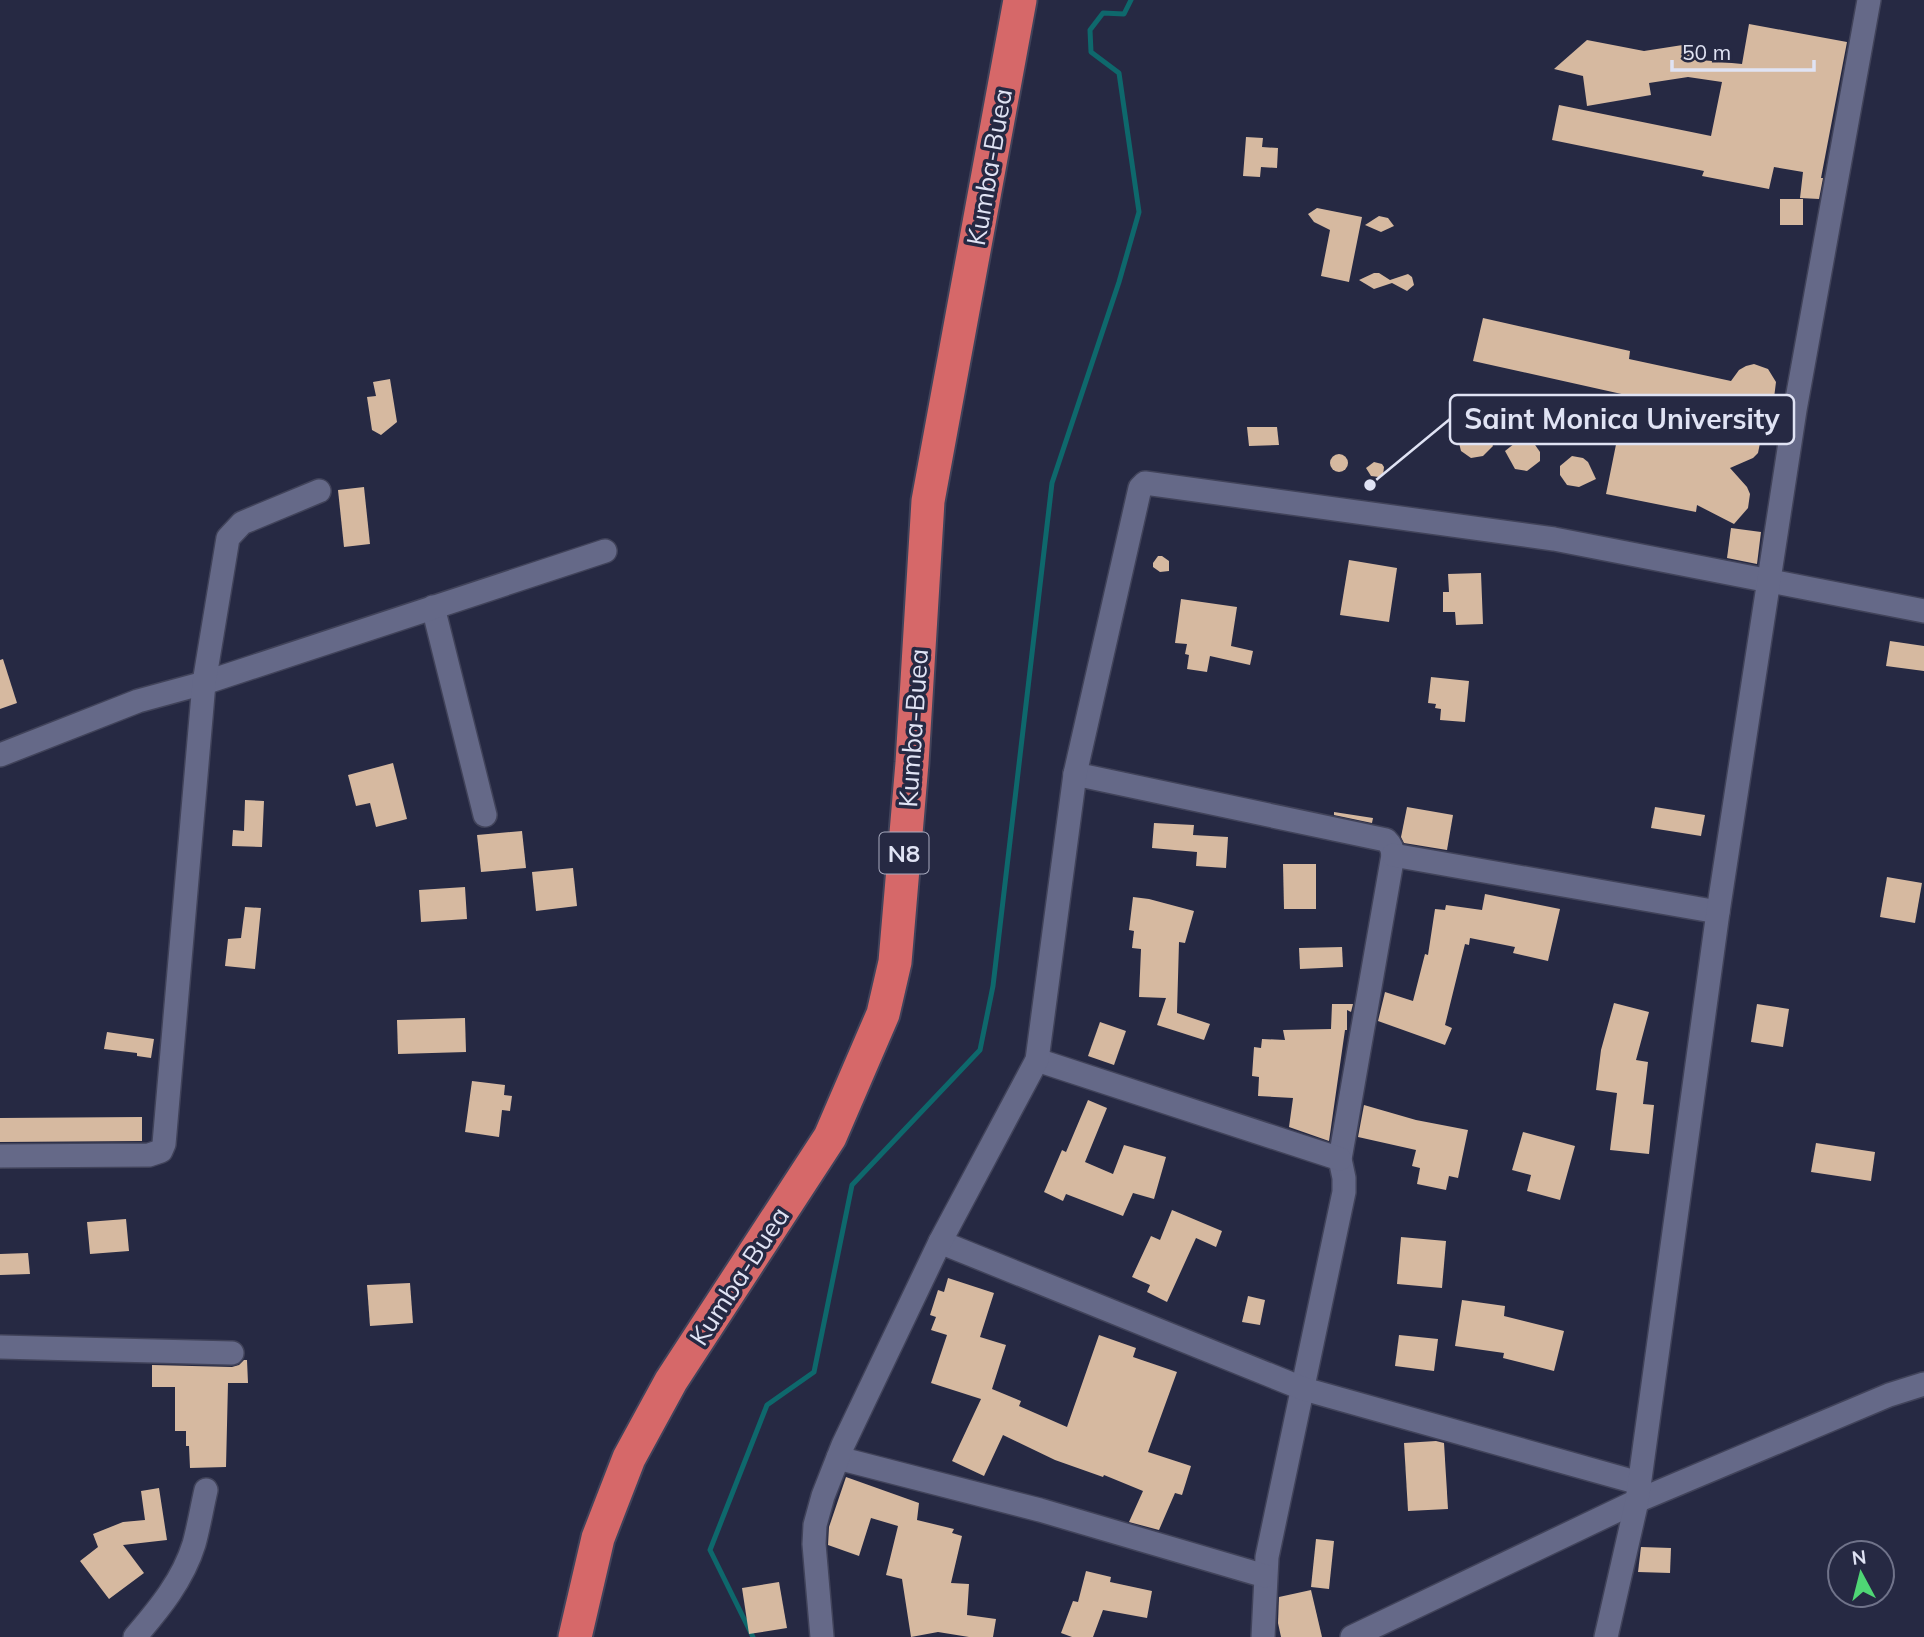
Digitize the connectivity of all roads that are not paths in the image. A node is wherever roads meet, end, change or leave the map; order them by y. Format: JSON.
{"nodes":[{"id":1,"x":1020,"y":0,"type":"edge"},
{"id":2,"x":1869,"y":0,"type":"edge"},
{"id":3,"x":319,"y":491,"type":"dead end"},
{"id":4,"x":605,"y":551,"type":"dead end"},
{"id":5,"x":1769,"y":580,"type":"junction"},
{"id":6,"x":433,"y":607,"type":"junction"},
{"id":7,"x":1924,"y":611,"type":"edge"},
{"id":8,"x":204,"y":683,"type":"junction"},
{"id":9,"x":0,"y":755,"type":"edge"},
{"id":10,"x":1075,"y":775,"type":"junction"},
{"id":11,"x":485,"y":815,"type":"dead end"},
{"id":12,"x":1393,"y":855,"type":"junction"},
{"id":13,"x":1718,"y":912,"type":"junction"},
{"id":14,"x":1038,"y":1060,"type":"junction"},
{"id":15,"x":0,"y":1156,"type":"edge"},
{"id":16,"x":1340,"y":1159,"type":"junction"},
{"id":17,"x":940,"y":1242,"type":"junction"},
{"id":18,"x":0,"y":1347,"type":"edge"},
{"id":19,"x":232,"y":1353,"type":"dead end"},
{"id":20,"x":1924,"y":1384,"type":"edge"},
{"id":21,"x":1304,"y":1389,"type":"junction"},
{"id":22,"x":838,"y":1458,"type":"junction"},
{"id":23,"x":206,"y":1490,"type":"dead end"},
{"id":24,"x":1638,"y":1492,"type":"junction"},
{"id":25,"x":1265,"y":1576,"type":"junction"},
{"id":26,"x":135,"y":1637,"type":"edge"},
{"id":27,"x":575,"y":1637,"type":"edge"},
{"id":28,"x":822,"y":1637,"type":"edge"},
{"id":29,"x":1263,"y":1637,"type":"edge"},
{"id":30,"x":1352,"y":1637,"type":"edge"},
{"id":31,"x":1606,"y":1637,"type":"edge"}],
"edges":[{"from":1,"to":27,"type":"highway","name":"Kumba-Buea","number":"N8"},
{"from":2,"to":5,"type":"street"},
{"from":3,"to":8,"type":"street"},
{"from":4,"to":6,"type":"street"},
{"from":5,"to":7,"type":"street"},
{"from":5,"to":10,"type":"street"},
{"from":5,"to":13,"type":"street"},
{"from":6,"to":8,"type":"street"},
{"from":6,"to":11,"type":"street"},
{"from":8,"to":9,"type":"street"},
{"from":8,"to":15,"type":"street"},
{"from":10,"to":12,"type":"street"},
{"from":10,"to":14,"type":"street"},
{"from":12,"to":13,"type":"street"},
{"from":12,"to":16,"type":"street"},
{"from":13,"to":24,"type":"street"},
{"from":14,"to":16,"type":"street"},
{"from":14,"to":17,"type":"street"},
{"from":16,"to":21,"type":"street"},
{"from":17,"to":21,"type":"street"},
{"from":17,"to":22,"type":"street"},
{"from":18,"to":19,"type":"street"},
{"from":20,"to":24,"type":"street"},
{"from":21,"to":24,"type":"street"},
{"from":21,"to":25,"type":"street"},
{"from":22,"to":25,"type":"street"},
{"from":22,"to":28,"type":"street"},
{"from":23,"to":26,"type":"street"},
{"from":24,"to":30,"type":"street"},
{"from":24,"to":31,"type":"street"},
{"from":25,"to":29,"type":"street"}]}
